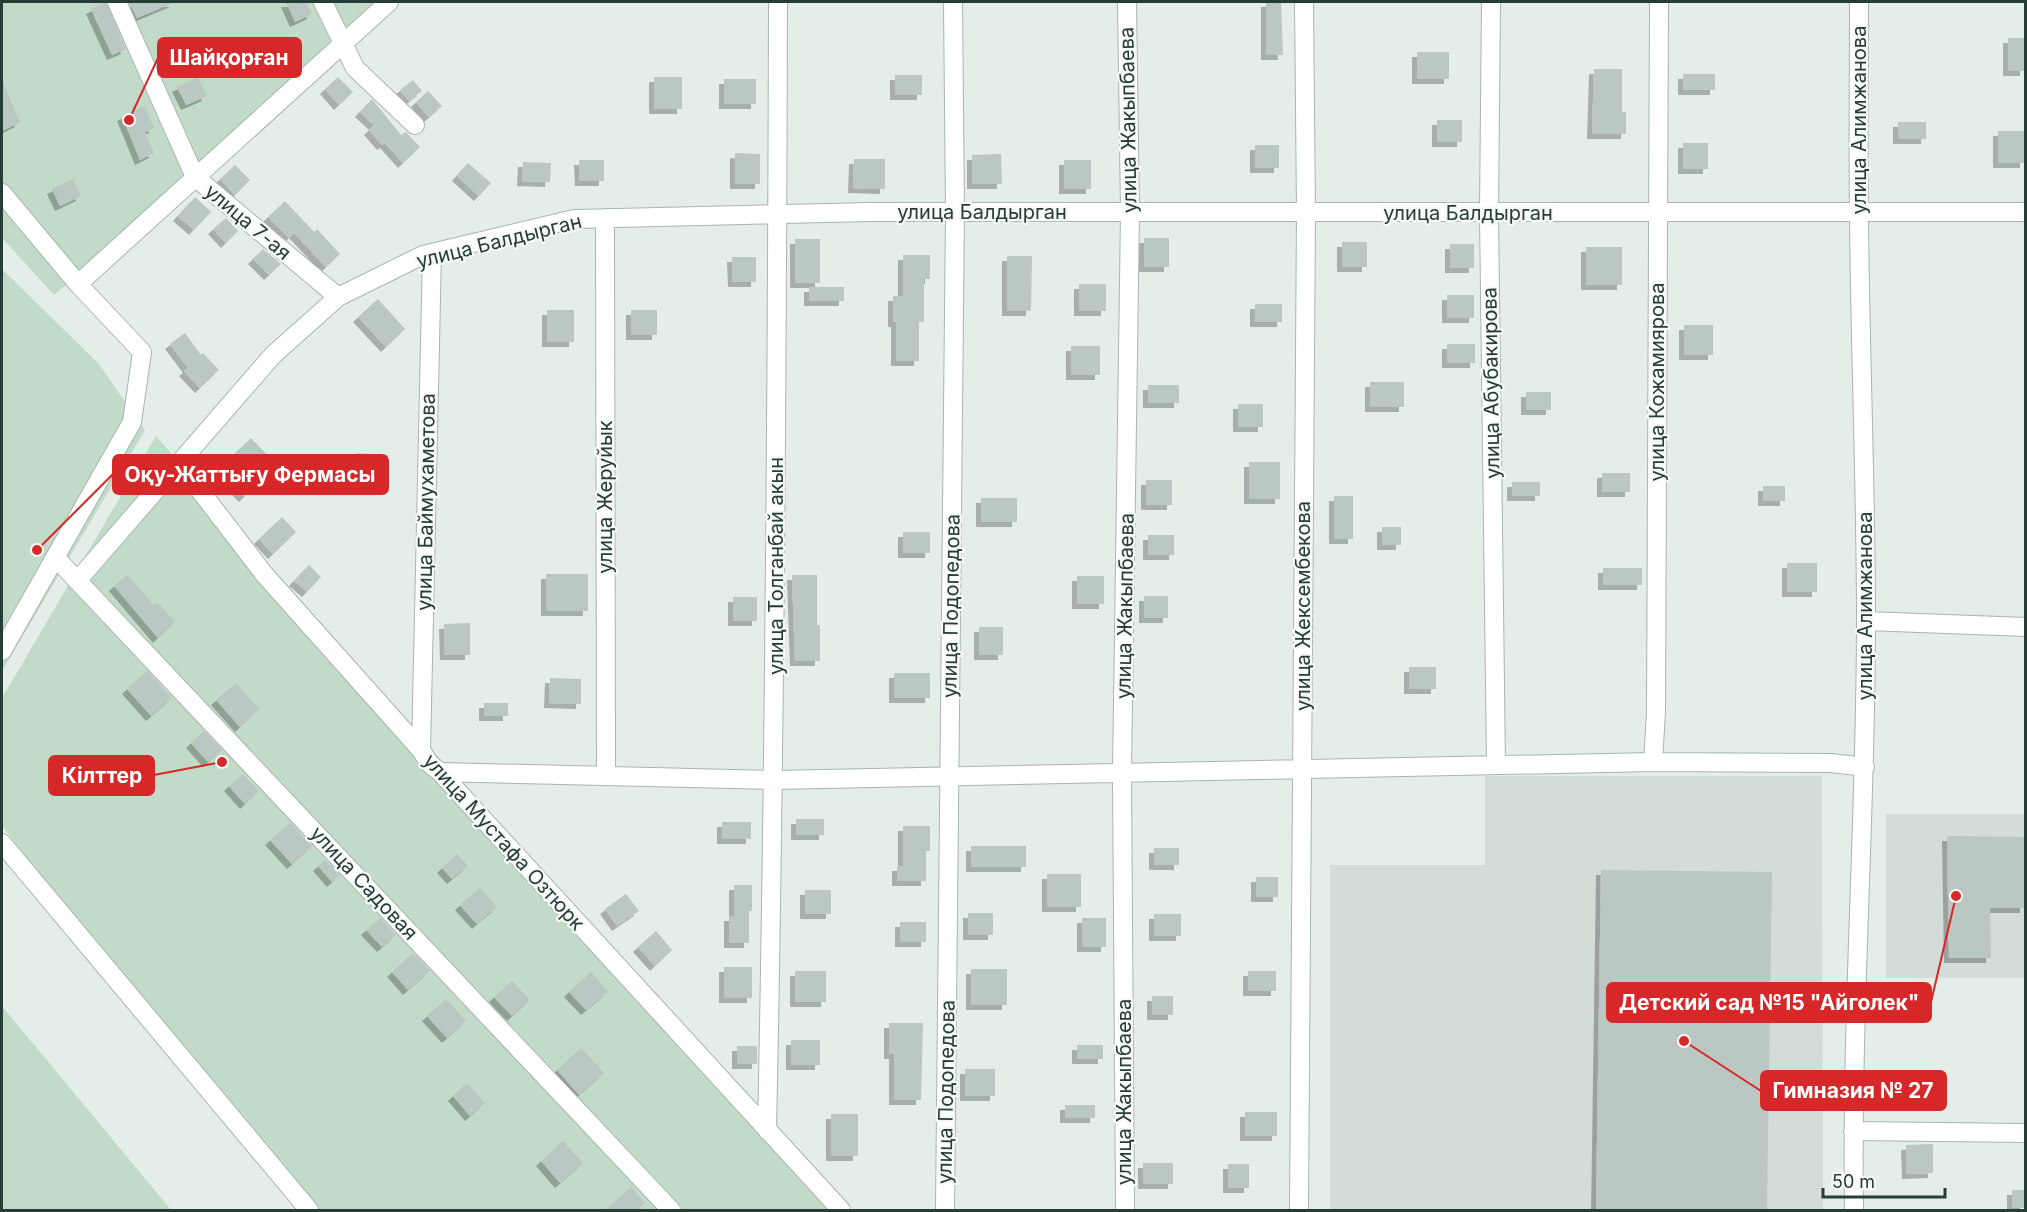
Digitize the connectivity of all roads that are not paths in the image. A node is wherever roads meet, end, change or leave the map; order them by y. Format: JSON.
{"nodes":[{"id":1,"x":117,"y":2,"type":"edge"},
{"id":2,"x":323,"y":2,"type":"edge"},
{"id":3,"x":389,"y":2,"type":"edge"},
{"id":4,"x":778,"y":2,"type":"edge"},
{"id":5,"x":953,"y":2,"type":"edge"},
{"id":6,"x":1127,"y":2,"type":"edge"},
{"id":7,"x":1304,"y":2,"type":"edge"},
{"id":8,"x":1491,"y":2,"type":"edge"},
{"id":9,"x":1659,"y":2,"type":"edge"},
{"id":10,"x":1859,"y":2,"type":"edge"},
{"id":11,"x":342,"y":44,"type":"junction"},
{"id":12,"x":415,"y":125,"type":"dead end"},
{"id":13,"x":195,"y":177,"type":"junction"},
{"id":14,"x":2,"y":193,"type":"edge"},
{"id":15,"x":955,"y":212,"type":"junction"},
{"id":16,"x":1130,"y":212,"type":"junction"},
{"id":17,"x":2025,"y":212,"type":"edge"},
{"id":18,"x":1306,"y":213,"type":"junction"},
{"id":19,"x":1489,"y":213,"type":"junction"},
{"id":20,"x":1658,"y":213,"type":"junction"},
{"id":21,"x":1859,"y":213,"type":"junction"},
{"id":22,"x":778,"y":214,"type":"junction"},
{"id":23,"x":605,"y":218,"type":"junction"},
{"id":24,"x":432,"y":253,"type":"junction"},
{"id":25,"x":78,"y":284,"type":"junction"},
{"id":26,"x":338,"y":297,"type":"junction"},
{"id":27,"x":179,"y":464,"type":"junction"},
{"id":28,"x":55,"y":557,"type":"junction"},
{"id":29,"x":77,"y":581,"type":"junction"},
{"id":30,"x":1866,"y":621,"type":"junction"},
{"id":31,"x":2025,"y":627,"type":"edge"},
{"id":32,"x":2,"y":651,"type":"edge"},
{"id":33,"x":421,"y":750,"type":"junction"},
{"id":34,"x":1653,"y":762,"type":"junction"},
{"id":35,"x":1496,"y":764,"type":"junction"},
{"id":36,"x":1864,"y":767,"type":"junction"},
{"id":37,"x":1302,"y":770,"type":"junction"},
{"id":38,"x":440,"y":772,"type":"junction"},
{"id":39,"x":1122,"y":772,"type":"junction"},
{"id":40,"x":606,"y":776,"type":"junction"},
{"id":41,"x":950,"y":776,"type":"junction"},
{"id":42,"x":775,"y":780,"type":"junction"},
{"id":43,"x":2,"y":843,"type":"edge"},
{"id":44,"x":767,"y":1130,"type":"junction"},
{"id":45,"x":1853,"y":1131,"type":"junction"},
{"id":46,"x":2025,"y":1133,"type":"edge"},
{"id":47,"x":309,"y":1210,"type":"edge"},
{"id":48,"x":671,"y":1210,"type":"edge"},
{"id":49,"x":841,"y":1210,"type":"edge"},
{"id":50,"x":945,"y":1210,"type":"edge"},
{"id":51,"x":1125,"y":1210,"type":"edge"},
{"id":52,"x":1299,"y":1210,"type":"edge"},
{"id":53,"x":1854,"y":1210,"type":"edge"}],
"edges":[{"from":1,"to":13,"type":"street","name":"улица 7-ая"},
{"from":2,"to":11,"type":"street"},
{"from":3,"to":11,"type":"street"},
{"from":4,"to":22,"type":"street","name":"улица Толганбай акын"},
{"from":5,"to":15,"type":"street","name":"улица Подопедова"},
{"from":6,"to":16,"type":"street","name":"улица Жакыпбаева"},
{"from":7,"to":18,"type":"street","name":"улица Жексембекова"},
{"from":8,"to":19,"type":"street","name":"улица Абубакирова"},
{"from":9,"to":20,"type":"street","name":"улица Кожамиярова"},
{"from":10,"to":21,"type":"street","name":"улица Алимжанова"},
{"from":11,"to":12,"type":"street"},
{"from":11,"to":13,"type":"street"},
{"from":13,"to":25,"type":"street"},
{"from":13,"to":26,"type":"street","name":"улица 7-ая"},
{"from":14,"to":25,"type":"street"},
{"from":15,"to":16,"type":"street","name":"улица Балдырган"},
{"from":15,"to":22,"type":"street","name":"улица Балдырган"},
{"from":15,"to":41,"type":"street","name":"улица Подопедова"},
{"from":16,"to":18,"type":"street","name":"улица Балдырган"},
{"from":16,"to":39,"type":"street","name":"улица Жакыпбаева"},
{"from":17,"to":21,"type":"street","name":"улица Балдырган"},
{"from":18,"to":19,"type":"street","name":"улица Балдырган"},
{"from":18,"to":37,"type":"street","name":"улица Жексембекова"},
{"from":19,"to":20,"type":"street","name":"улица Балдырган"},
{"from":19,"to":35,"type":"street","name":"улица Абубакирова"},
{"from":20,"to":21,"type":"street","name":"улица Балдырган"},
{"from":20,"to":34,"type":"street","name":"улица Кожамиярова"},
{"from":21,"to":30,"type":"street","name":"улица Алимжанова"},
{"from":22,"to":23,"type":"street","name":"улица Балдырган"},
{"from":22,"to":42,"type":"street","name":"улица Толганбай акын"},
{"from":23,"to":24,"type":"street","name":"улица Балдырган"},
{"from":23,"to":40,"type":"street","name":"улица Жеруйык"},
{"from":24,"to":26,"type":"street","name":"улица Балдырган"},
{"from":24,"to":33,"type":"street","name":"улица Баймухаметова"},
{"from":25,"to":28,"type":"street"},
{"from":26,"to":27,"type":"street","name":"улица Балдырган"},
{"from":27,"to":29,"type":"street","name":"улица Балдырган"},
{"from":27,"to":33,"type":"street","name":"улица Мустафа Озтюрк"},
{"from":28,"to":29,"type":"street","name":"улица Садовая"},
{"from":28,"to":32,"type":"street"},
{"from":29,"to":48,"type":"street","name":"улица Садовая"},
{"from":30,"to":31,"type":"street"},
{"from":30,"to":36,"type":"street","name":"улица Алимжанова"},
{"from":33,"to":38,"type":"street","name":"улица Мустафа Озтюрк"},
{"from":34,"to":35,"type":"street"},
{"from":34,"to":36,"type":"street"},
{"from":35,"to":37,"type":"street"},
{"from":36,"to":45,"type":"street","name":"улица Алимжанова"},
{"from":37,"to":39,"type":"street"},
{"from":37,"to":52,"type":"street","name":"улица Жексембекова"},
{"from":38,"to":40,"type":"street"},
{"from":38,"to":44,"type":"street","name":"улица Мустафа Озтюрк"},
{"from":39,"to":41,"type":"street"},
{"from":39,"to":51,"type":"street","name":"улица Жакыпбаева"},
{"from":40,"to":42,"type":"street"},
{"from":41,"to":42,"type":"street"},
{"from":41,"to":50,"type":"street","name":"улица Подопедова"},
{"from":42,"to":44,"type":"street","name":"улица Толганбай акын"},
{"from":43,"to":47,"type":"street"},
{"from":44,"to":49,"type":"street","name":"улица Мустафа Озтюрк"},
{"from":45,"to":46,"type":"street"},
{"from":45,"to":53,"type":"street","name":"улица Алимжанова"}]}
